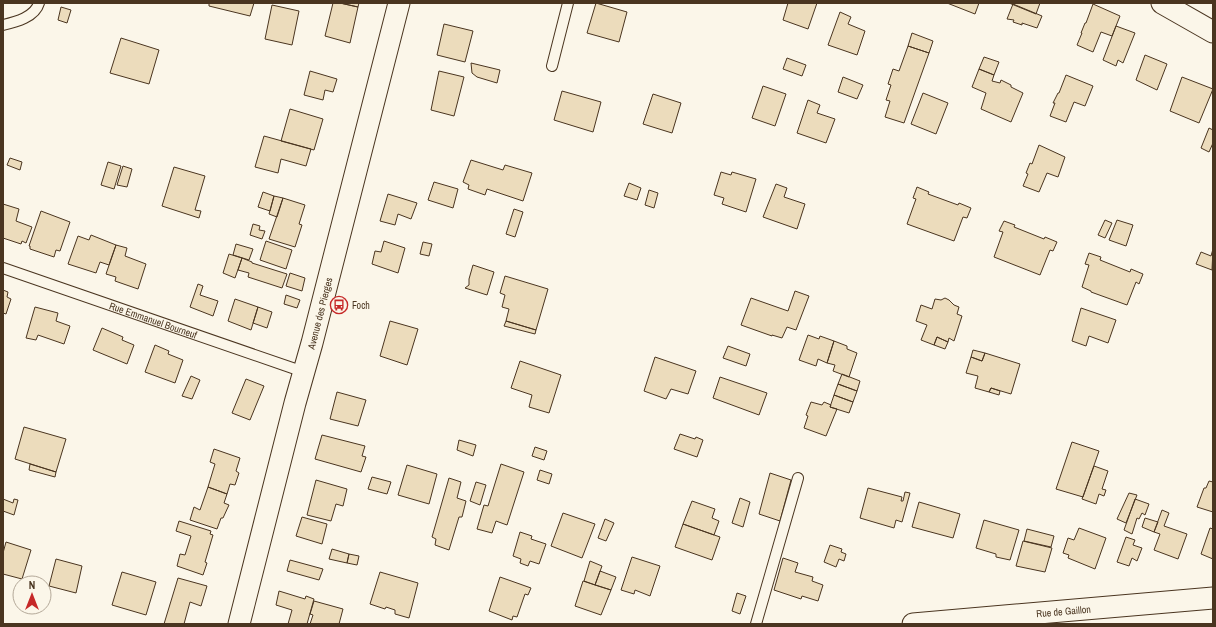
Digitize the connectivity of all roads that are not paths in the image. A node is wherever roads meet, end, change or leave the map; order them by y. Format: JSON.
{"nodes":[{"id":1,"x":38,"y":3,"type":"edge"},
{"id":2,"x":398,"y":3,"type":"edge"},
{"id":3,"x":568,"y":3,"type":"edge"},
{"id":4,"x":1162,"y":3,"type":"edge"},
{"id":5,"x":3,"y":25,"type":"edge"},
{"id":6,"x":1213,"y":32,"type":"edge"},
{"id":7,"x":552,"y":66,"type":"dead end"},
{"id":8,"x":3,"y":268,"type":"edge"},
{"id":9,"x":304,"y":372,"type":"junction"},
{"id":10,"x":798,"y":478,"type":"dead end"},
{"id":11,"x":1213,"y":598,"type":"edge"},
{"id":12,"x":1113,"y":616,"type":"edge"},
{"id":13,"x":239,"y":624,"type":"edge"},
{"id":14,"x":756,"y":624,"type":"edge"},
{"id":15,"x":913,"y":624,"type":"edge"}],
"edges":[{"from":1,"to":5,"type":"lane"},
{"from":2,"to":9,"type":"street","name":"Avenue des Pierges"},
{"from":3,"to":7,"type":"lane"},
{"from":4,"to":6,"type":"street"},
{"from":8,"to":9,"type":"lane","name":"Rue Emmanuel Bourneuf"},
{"from":9,"to":13,"type":"street","name":"Avenue des Pierges"},
{"from":10,"to":14,"type":"lane"},
{"from":11,"to":12,"type":"street","name":"Rue de Gaillon"},
{"from":12,"to":15,"type":"street","name":"Rue de Gaillon"}]}
